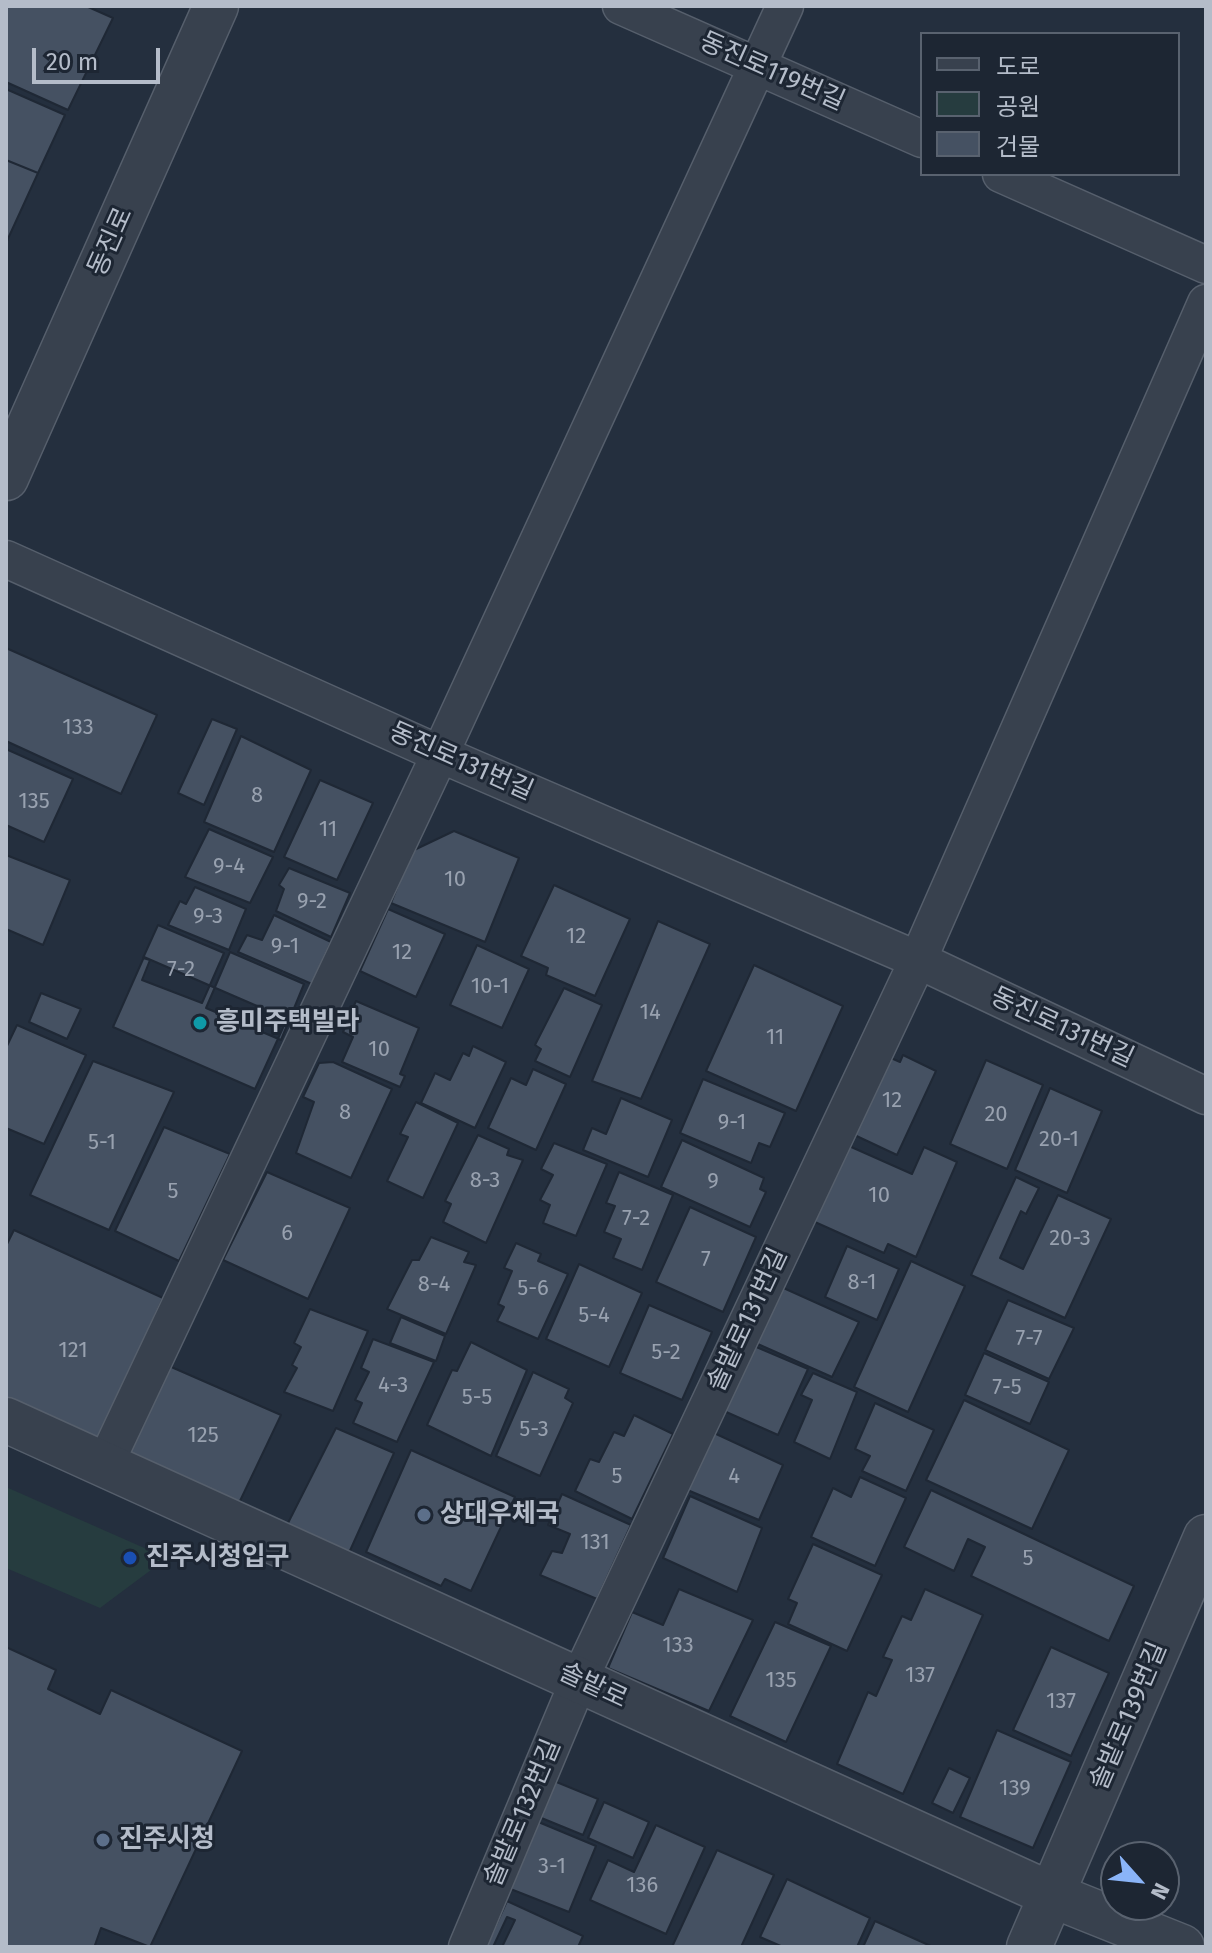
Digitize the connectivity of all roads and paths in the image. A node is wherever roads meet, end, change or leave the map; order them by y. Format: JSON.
{"nodes":[{"id":1,"x":216,"y":6,"type":"edge"},
{"id":2,"x":621,"y":6,"type":"edge"},
{"id":3,"x":785,"y":6,"type":"edge"},
{"id":4,"x":759,"y":66,"type":"junction"},
{"id":5,"x":920,"y":138,"type":"edge"},
{"id":6,"x":1006,"y":176,"type":"edge"},
{"id":7,"x":1206,"y":265,"type":"edge"},
{"id":8,"x":1206,"y":303,"type":"edge"},
{"id":9,"x":6,"y":478,"type":"edge"},
{"id":10,"x":6,"y":559,"type":"edge"},
{"id":11,"x":440,"y":754,"type":"junction"},
{"id":12,"x":918,"y":960,"type":"junction"},
{"id":13,"x":1206,"y":1096,"type":"edge"},
{"id":14,"x":6,"y":1420,"type":"edge"},
{"id":15,"x":105,"y":1464,"type":"junction"},
{"id":16,"x":1206,"y":1537,"type":"edge"},
{"id":17,"x":579,"y":1680,"type":"junction"},
{"id":18,"x":1052,"y":1895,"type":"junction"},
{"id":19,"x":467,"y":1947,"type":"edge"},
{"id":20,"x":1029,"y":1947,"type":"edge"},
{"id":21,"x":1182,"y":1947,"type":"edge"}],
"edges":[{"from":1,"to":9,"type":"street","name":"동진로"},
{"from":2,"to":4,"type":"street","name":"동진로119번길"},
{"from":3,"to":4,"type":"street"},
{"from":4,"to":5,"type":"street","name":"동진로119번길"},
{"from":4,"to":11,"type":"street"},
{"from":6,"to":7,"type":"street"},
{"from":8,"to":12,"type":"street"},
{"from":10,"to":11,"type":"street","name":"동진로131번길"},
{"from":11,"to":12,"type":"street","name":"동진로131번길"},
{"from":11,"to":15,"type":"street"},
{"from":12,"to":13,"type":"street","name":"동진로131번길"},
{"from":12,"to":17,"type":"street","name":"솔밭로131번길"},
{"from":14,"to":15,"type":"street","name":"솔밭로"},
{"from":15,"to":17,"type":"street","name":"솔밭로"},
{"from":16,"to":18,"type":"street","name":"솔밭로139번길"},
{"from":17,"to":18,"type":"street","name":"솔밭로"},
{"from":17,"to":19,"type":"street","name":"솔밭로132번길"},
{"from":18,"to":20,"type":"street","name":"솔밭로139번길"},
{"from":18,"to":21,"type":"street","name":"솔밭로"}]}
